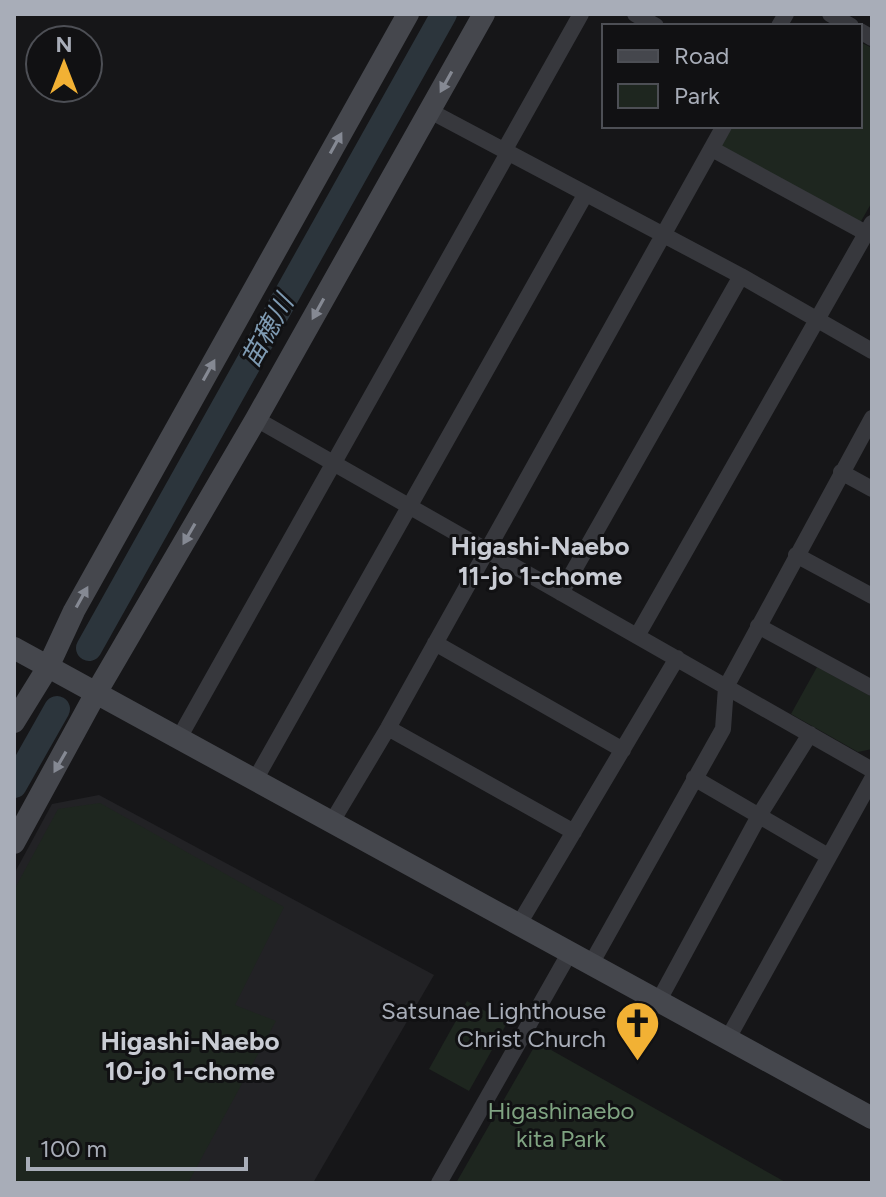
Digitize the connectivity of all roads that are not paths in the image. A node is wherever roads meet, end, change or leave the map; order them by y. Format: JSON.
{"nodes":[{"id":1,"x":408,"y":14,"type":"edge"},
{"id":2,"x":484,"y":14,"type":"edge"},
{"id":3,"x":581,"y":14,"type":"edge"},
{"id":4,"x":635,"y":14,"type":"edge"},
{"id":5,"x":830,"y":14,"type":"edge"},
{"id":6,"x":652,"y":24,"type":"edge"},
{"id":7,"x":848,"y":24,"type":"edge"},
{"id":8,"x":430,"y":111,"type":"junction"},
{"id":9,"x":723,"y":128,"type":"edge"},
{"id":10,"x":712,"y":149,"type":"junction"},
{"id":11,"x":506,"y":152,"type":"junction"},
{"id":12,"x":585,"y":195,"type":"junction"},
{"id":13,"x":869,"y":228,"type":"edge"},
{"id":14,"x":663,"y":235,"type":"junction"},
{"id":15,"x":741,"y":276,"type":"junction"},
{"id":16,"x":816,"y":318,"type":"junction"},
{"id":17,"x":872,"y":351,"type":"edge"},
{"id":18,"x":872,"y":418,"type":"edge"},
{"id":19,"x":256,"y":419,"type":"junction"},
{"id":20,"x":334,"y":462,"type":"junction"},
{"id":21,"x":841,"y":472,"type":"junction"},
{"id":22,"x":872,"y":489,"type":"edge"},
{"id":23,"x":411,"y":507,"type":"junction"},
{"id":24,"x":486,"y":550,"type":"junction"},
{"id":25,"x":796,"y":555,"type":"junction"},
{"id":26,"x":561,"y":593,"type":"junction"},
{"id":27,"x":872,"y":596,"type":"edge"},
{"id":28,"x":758,"y":626,"type":"junction"},
{"id":29,"x":637,"y":636,"type":"junction"},
{"id":30,"x":435,"y":643,"type":"junction"},
{"id":31,"x":14,"y":648,"type":"edge"},
{"id":32,"x":677,"y":658,"type":"junction"},
{"id":33,"x":48,"y":667,"type":"junction"},
{"id":34,"x":726,"y":687,"type":"junction"},
{"id":35,"x":872,"y":688,"type":"edge"},
{"id":36,"x":96,"y":693,"type":"junction"},
{"id":37,"x":14,"y":722,"type":"edge"},
{"id":38,"x":388,"y":728,"type":"junction"},
{"id":39,"x":810,"y":734,"type":"junction"},
{"id":40,"x":179,"y":738,"type":"junction"},
{"id":41,"x":623,"y":750,"type":"junction"},
{"id":42,"x":872,"y":770,"type":"edge"},
{"id":43,"x":694,"y":778,"type":"junction"},
{"id":44,"x":872,"y":779,"type":"edge"},
{"id":45,"x":255,"y":780,"type":"junction"},
{"id":46,"x":760,"y":814,"type":"junction"},
{"id":47,"x":333,"y":820,"type":"junction"},
{"id":48,"x":574,"y":832,"type":"junction"},
{"id":49,"x":14,"y":843,"type":"edge"},
{"id":50,"x":828,"y":856,"type":"junction"},
{"id":51,"x":519,"y":924,"type":"junction"},
{"id":52,"x":570,"y":952,"type":"junction"},
{"id":53,"x":591,"y":964,"type":"junction"},
{"id":54,"x":658,"y":1002,"type":"junction"},
{"id":55,"x":727,"y":1040,"type":"junction"},
{"id":56,"x":872,"y":1118,"type":"edge"},
{"id":57,"x":439,"y":1183,"type":"edge"}],
"edges":[{"from":33,"to":1,"type":"street","one_way":true},
{"from":2,"to":8,"type":"street","one_way":true},
{"from":3,"to":11,"type":"street"},
{"from":4,"to":6,"type":"street"},
{"from":5,"to":7,"type":"street"},
{"from":8,"to":11,"type":"street"},
{"from":8,"to":19,"type":"street","one_way":true},
{"from":9,"to":10,"type":"street"},
{"from":10,"to":13,"type":"street"},
{"from":10,"to":14,"type":"street"},
{"from":11,"to":12,"type":"street"},
{"from":11,"to":20,"type":"street"},
{"from":12,"to":14,"type":"street"},
{"from":12,"to":23,"type":"street"},
{"from":13,"to":16,"type":"street"},
{"from":14,"to":15,"type":"street"},
{"from":14,"to":24,"type":"street"},
{"from":15,"to":16,"type":"street"},
{"from":15,"to":26,"type":"street"},
{"from":16,"to":17,"type":"street"},
{"from":16,"to":29,"type":"street"},
{"from":18,"to":21,"type":"street"},
{"from":19,"to":20,"type":"street"},
{"from":19,"to":36,"type":"street","one_way":true},
{"from":20,"to":23,"type":"street"},
{"from":20,"to":40,"type":"street"},
{"from":21,"to":22,"type":"street"},
{"from":21,"to":25,"type":"street"},
{"from":23,"to":24,"type":"street"},
{"from":23,"to":45,"type":"street"},
{"from":24,"to":26,"type":"street"},
{"from":24,"to":30,"type":"street"},
{"from":25,"to":27,"type":"street"},
{"from":25,"to":28,"type":"street"},
{"from":26,"to":29,"type":"street"},
{"from":28,"to":34,"type":"street"},
{"from":28,"to":35,"type":"street"},
{"from":29,"to":32,"type":"street"},
{"from":30,"to":38,"type":"street"},
{"from":30,"to":41,"type":"street"},
{"from":31,"to":33,"type":"street"},
{"from":32,"to":34,"type":"street"},
{"from":32,"to":41,"type":"street"},
{"from":33,"to":36,"type":"street"},
{"from":33,"to":37,"type":"street"},
{"from":34,"to":39,"type":"street"},
{"from":34,"to":43,"type":"street"},
{"from":36,"to":40,"type":"street"},
{"from":36,"to":49,"type":"street","one_way":true},
{"from":38,"to":47,"type":"street"},
{"from":38,"to":48,"type":"street"},
{"from":39,"to":42,"type":"street"},
{"from":39,"to":46,"type":"street"},
{"from":40,"to":45,"type":"street"},
{"from":41,"to":48,"type":"street"},
{"from":43,"to":46,"type":"street"},
{"from":43,"to":53,"type":"street"},
{"from":44,"to":50,"type":"street"},
{"from":45,"to":47,"type":"street"},
{"from":46,"to":50,"type":"street"},
{"from":46,"to":54,"type":"street"},
{"from":47,"to":51,"type":"street"},
{"from":48,"to":51,"type":"street"},
{"from":50,"to":55,"type":"street"},
{"from":51,"to":52,"type":"street"},
{"from":52,"to":53,"type":"street"},
{"from":52,"to":57,"type":"street"},
{"from":53,"to":54,"type":"street"},
{"from":54,"to":55,"type":"street"},
{"from":55,"to":56,"type":"street"}]}
